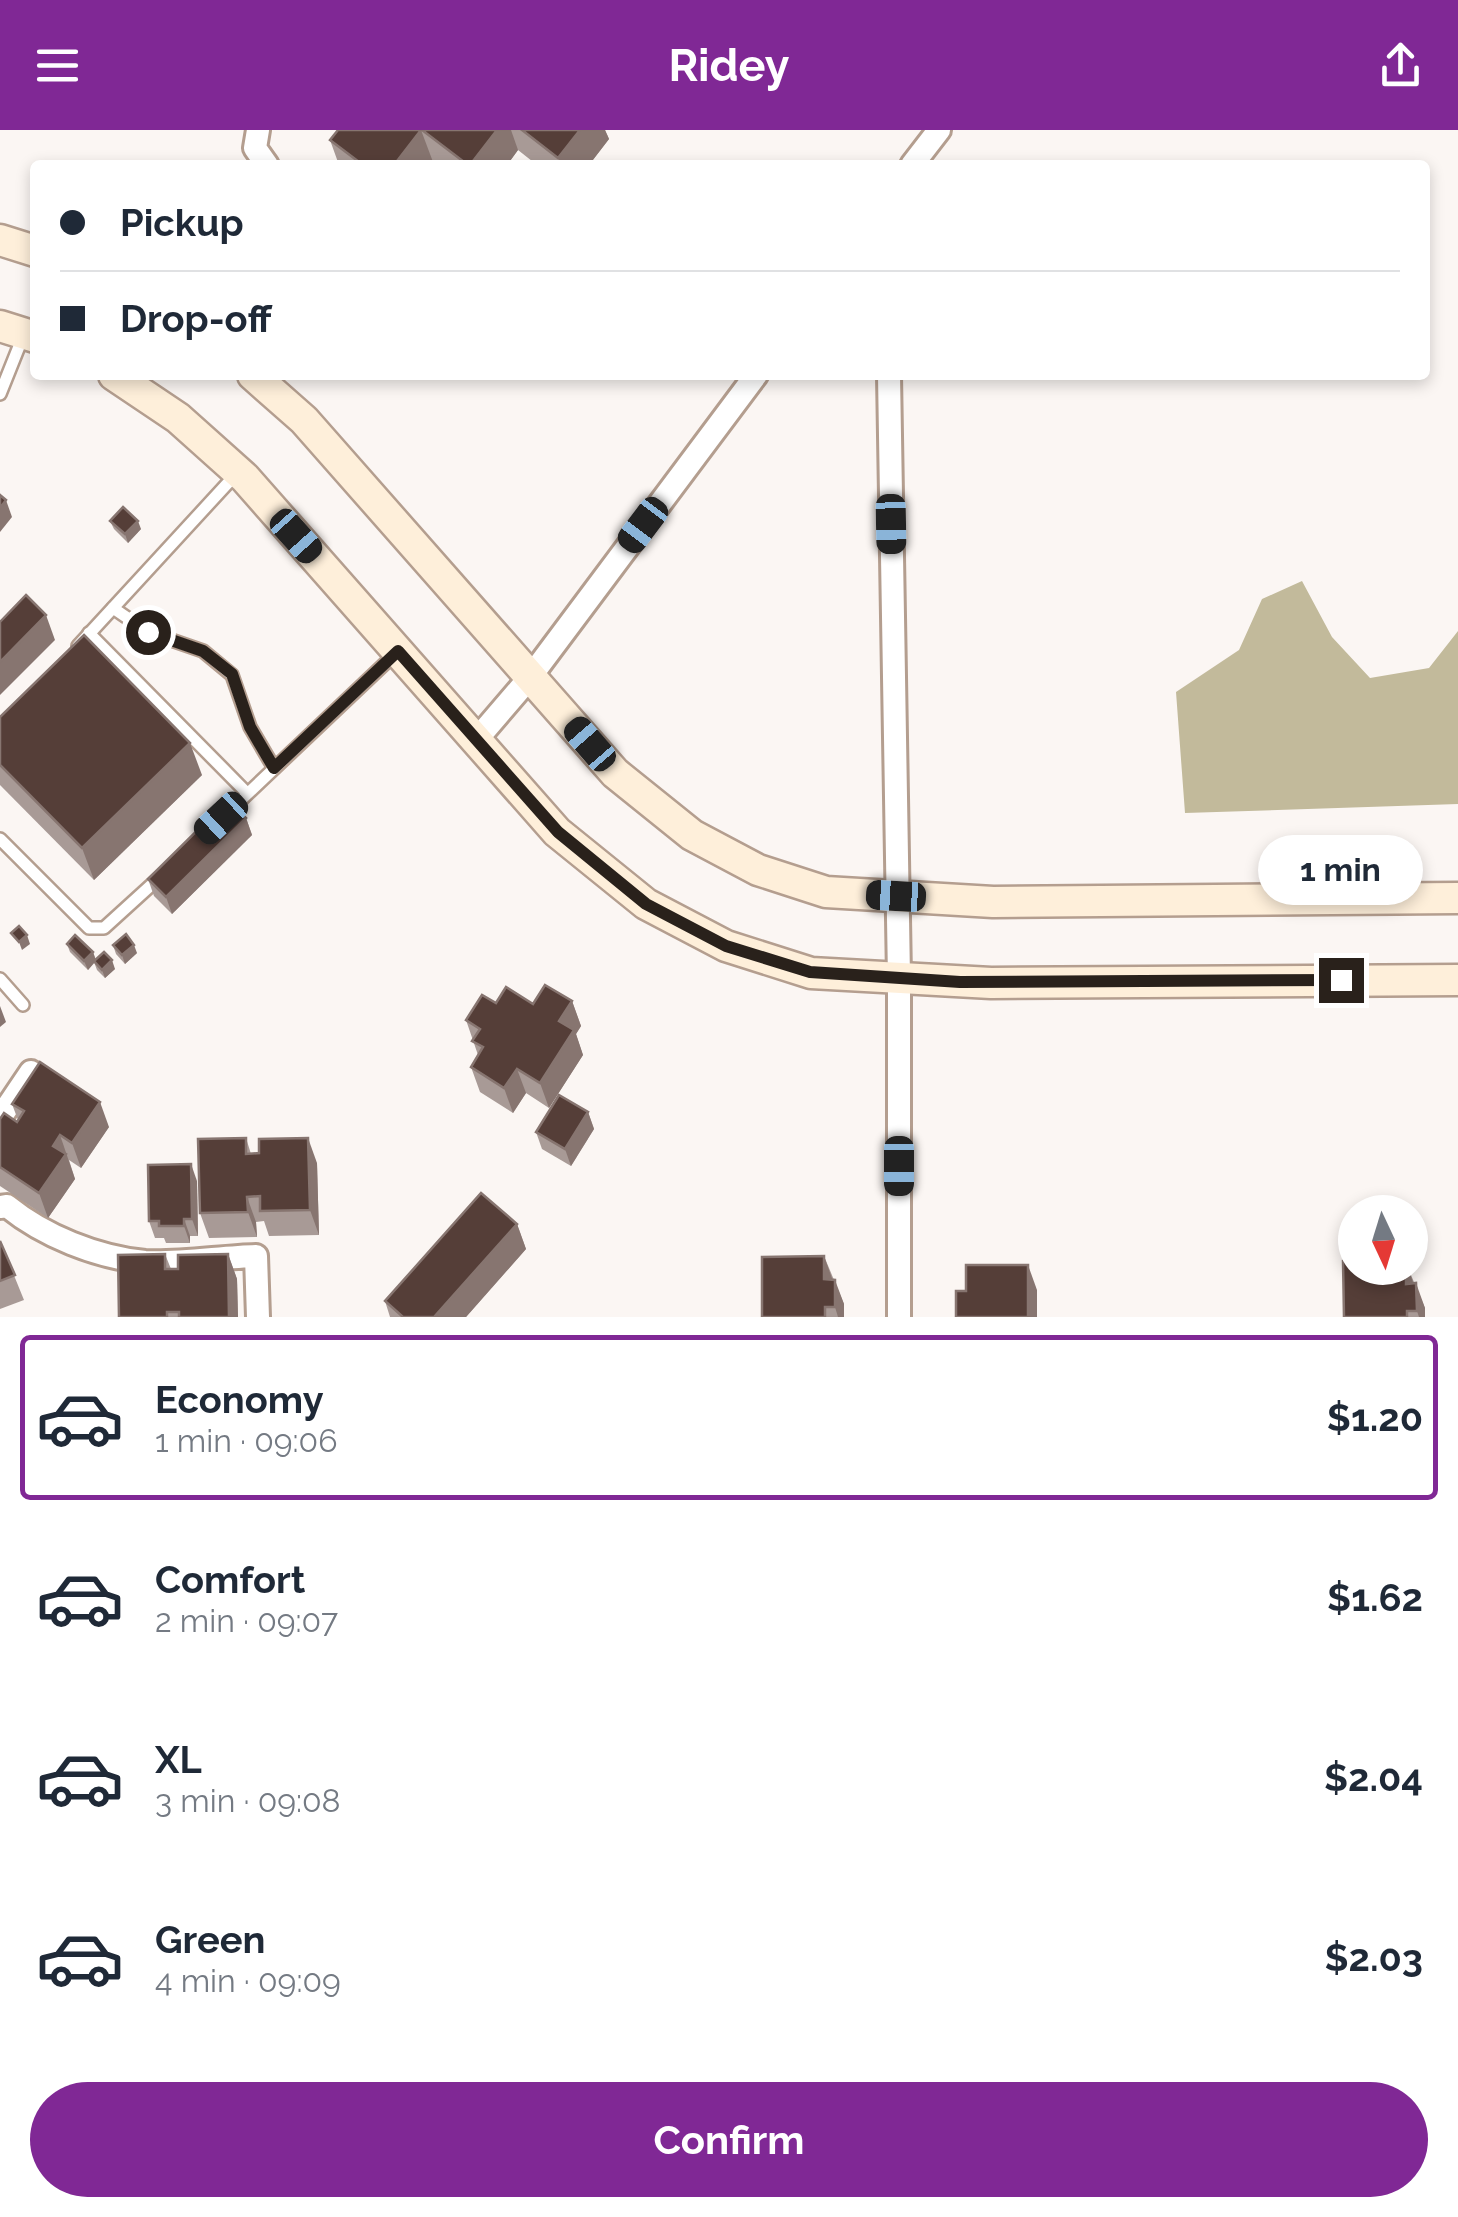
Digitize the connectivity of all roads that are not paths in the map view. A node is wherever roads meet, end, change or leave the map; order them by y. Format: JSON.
{"nodes":[{"id":1,"x":258,"y":130,"type":"edge"},
{"id":2,"x":938,"y":130,"type":"edge"},
{"id":3,"x":263,"y":160,"type":"edge"},
{"id":4,"x":916,"y":160,"type":"edge"},
{"id":5,"x":0,"y":240,"type":"edge"},
{"id":6,"x":30,"y":249,"type":"edge"},
{"id":7,"x":20,"y":332,"type":"edge"},
{"id":8,"x":121,"y":380,"type":"edge"},
{"id":9,"x":259,"y":380,"type":"edge"},
{"id":10,"x":752,"y":380,"type":"edge"},
{"id":11,"x":889,"y":380,"type":"edge"},
{"id":12,"x":0,"y":394,"type":"edge"},
{"id":13,"x":238,"y":472,"type":"junction"},
{"id":14,"x":112,"y":608,"type":"junction"},
{"id":15,"x":90,"y":633,"type":"junction"},
{"id":16,"x":398,"y":651,"type":"junction"},
{"id":17,"x":64,"y":661,"type":"edge"},
{"id":18,"x":531,"y":676,"type":"junction"},
{"id":19,"x":477,"y":738,"type":"junction"},
{"id":20,"x":274,"y":768,"type":"junction"},
{"id":21,"x":247,"y":794,"type":"junction"},
{"id":22,"x":208,"y":831,"type":"edge"},
{"id":23,"x":0,"y":839,"type":"edge"},
{"id":24,"x":169,"y":868,"type":"edge"},
{"id":25,"x":896,"y":896,"type":"junction"},
{"id":26,"x":1458,"y":898,"type":"edge"},
{"id":27,"x":899,"y":978,"type":"junction"},
{"id":28,"x":0,"y":979,"type":"edge"},
{"id":29,"x":1458,"y":980,"type":"edge"},
{"id":30,"x":22,"y":1005,"type":"dead end"},
{"id":31,"x":32,"y":1072,"type":"edge"},
{"id":32,"x":0,"y":1118,"type":"edge"},
{"id":33,"x":0,"y":1207,"type":"edge"},
{"id":34,"x":258,"y":1317,"type":"edge"},
{"id":35,"x":899,"y":1317,"type":"edge"}],
"edges":[{"from":1,"to":3,"type":"street"},
{"from":2,"to":4,"type":"street"},
{"from":5,"to":6,"type":"street"},
{"from":7,"to":12,"type":"lane"},
{"from":8,"to":13,"type":"street"},
{"from":9,"to":18,"type":"street"},
{"from":10,"to":18,"type":"street"},
{"from":11,"to":25,"type":"street"},
{"from":13,"to":14,"type":"lane"},
{"from":13,"to":16,"type":"street"},
{"from":14,"to":15,"type":"lane"},
{"from":14,"to":20,"type":"lane"},
{"from":15,"to":17,"type":"lane"},
{"from":15,"to":21,"type":"lane"},
{"from":16,"to":19,"type":"street"},
{"from":16,"to":20,"type":"lane"},
{"from":18,"to":19,"type":"street"},
{"from":18,"to":25,"type":"street"},
{"from":19,"to":27,"type":"street"},
{"from":20,"to":21,"type":"lane"},
{"from":21,"to":22,"type":"lane"},
{"from":23,"to":24,"type":"lane"},
{"from":25,"to":26,"type":"street"},
{"from":25,"to":27,"type":"street"},
{"from":27,"to":29,"type":"street"},
{"from":27,"to":35,"type":"street"},
{"from":28,"to":30,"type":"lane"},
{"from":31,"to":32,"type":"street"},
{"from":33,"to":34,"type":"street"}]}
